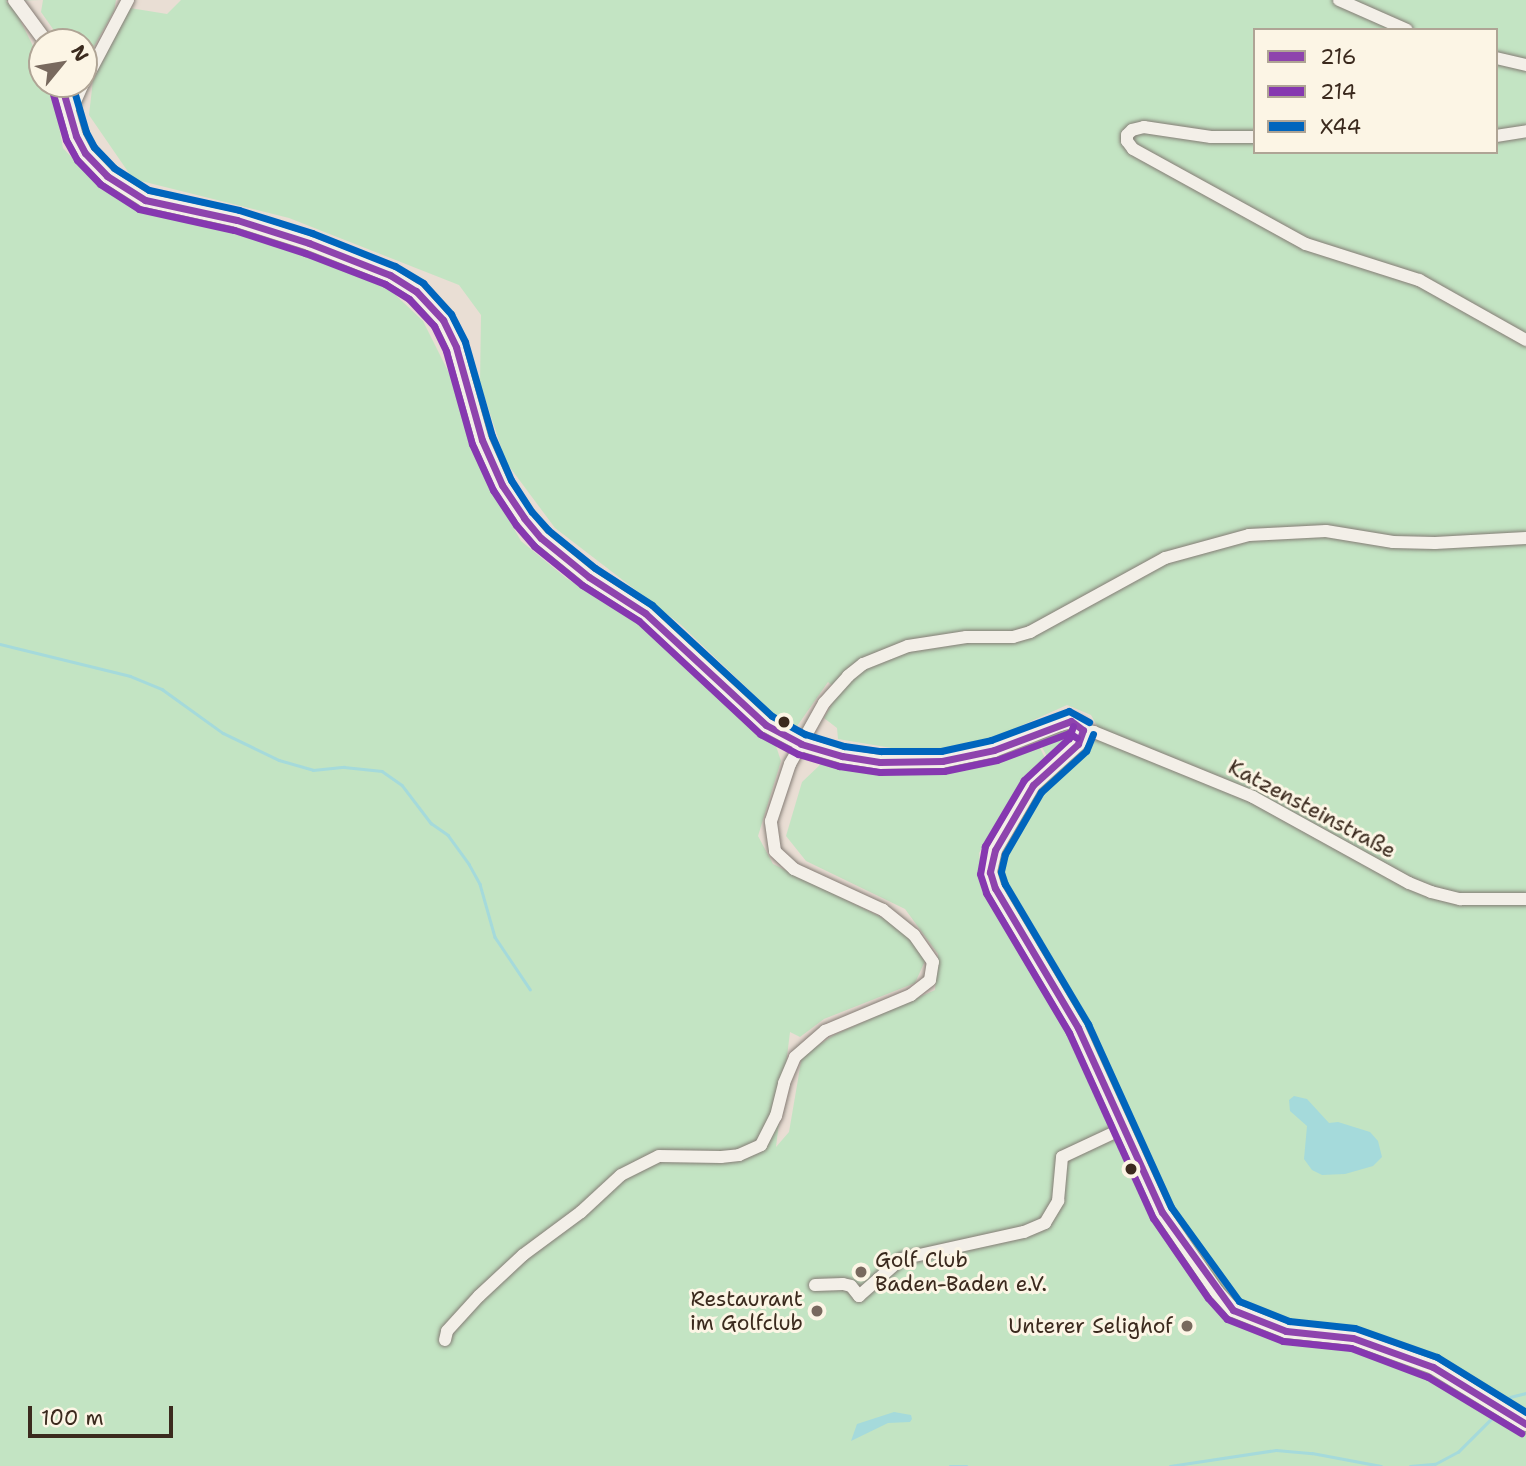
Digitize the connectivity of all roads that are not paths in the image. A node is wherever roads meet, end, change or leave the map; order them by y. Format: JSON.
{"nodes":[{"id":1,"x":16,"y":0,"type":"edge"},
{"id":2,"x":128,"y":0,"type":"edge"},
{"id":3,"x":1339,"y":0,"type":"edge"},
{"id":4,"x":36,"y":28,"type":"edge"},
{"id":5,"x":1402,"y":28,"type":"edge"},
{"id":6,"x":98,"y":57,"type":"edge"},
{"id":7,"x":1498,"y":58,"type":"edge"},
{"id":8,"x":1526,"y":65,"type":"edge"},
{"id":9,"x":65,"y":98,"type":"edge"},
{"id":10,"x":77,"y":98,"type":"edge"},
{"id":11,"x":67,"y":107,"type":"junction"},
{"id":12,"x":1526,"y":131,"type":"edge"},
{"id":13,"x":1498,"y":136,"type":"edge"},
{"id":14,"x":1253,"y":137,"type":"edge"},
{"id":15,"x":1526,"y":340,"type":"edge"},
{"id":16,"x":1526,"y":538,"type":"edge"},
{"id":17,"x":1083,"y":730,"type":"junction"},
{"id":18,"x":801,"y":744,"type":"junction"},
{"id":19,"x":1526,"y":899,"type":"edge"},
{"id":20,"x":1124,"y":1128,"type":"junction"},
{"id":21,"x":815,"y":1285,"type":"dead end"},
{"id":22,"x":445,"y":1340,"type":"dead end"},
{"id":23,"x":1526,"y":1424,"type":"edge"}],
"edges":[{"from":1,"to":4,"type":"main road"},
{"from":2,"to":6,"type":"street"},
{"from":3,"to":5,"type":"street"},
{"from":7,"to":8,"type":"street"},
{"from":9,"to":11,"type":"main road"},
{"from":10,"to":11,"type":"street"},
{"from":11,"to":18,"type":"main road"},
{"from":12,"to":13,"type":"street"},
{"from":14,"to":15,"type":"street"},
{"from":16,"to":18,"type":"street"},
{"from":17,"to":18,"type":"main road"},
{"from":17,"to":19,"type":"street","name":"Katzensteinstraße"},
{"from":17,"to":20,"type":"main road"},
{"from":18,"to":22,"type":"street"},
{"from":20,"to":21,"type":"street"},
{"from":20,"to":23,"type":"main road"}]}
